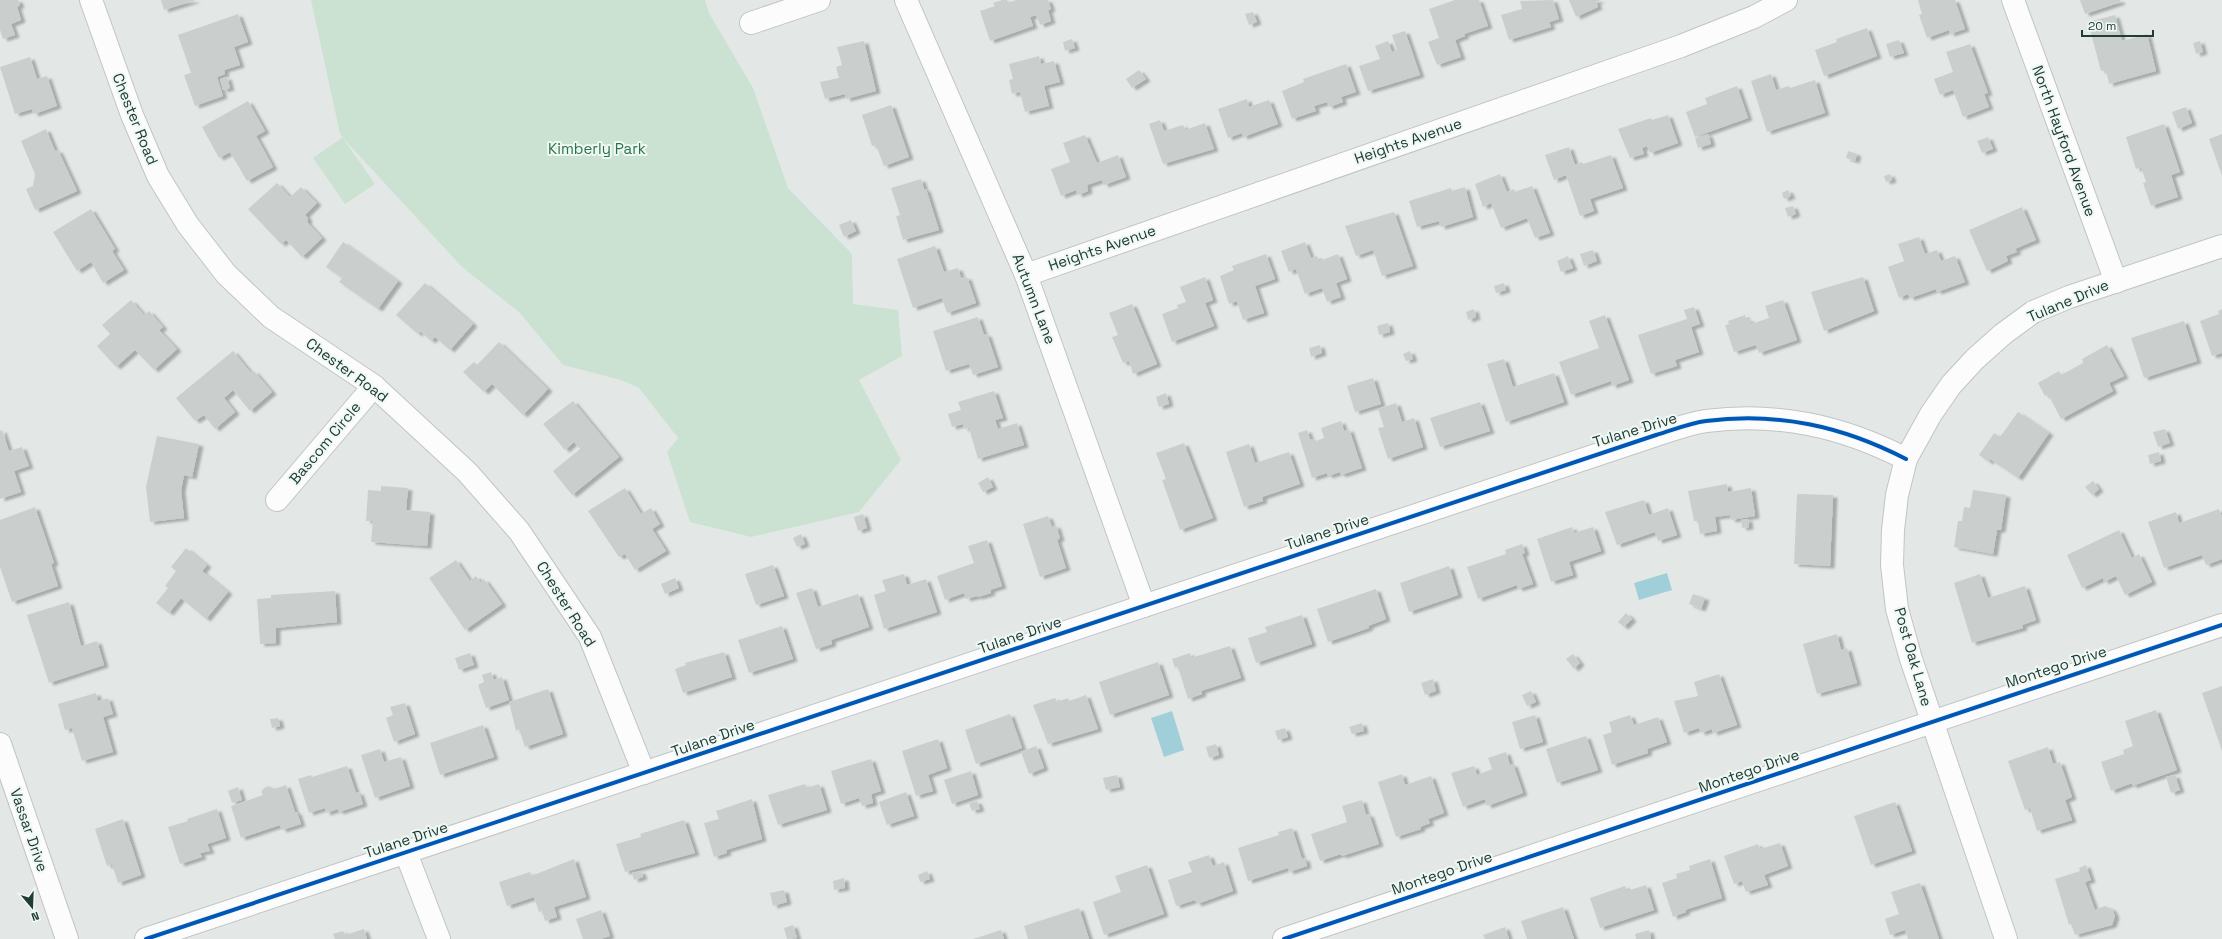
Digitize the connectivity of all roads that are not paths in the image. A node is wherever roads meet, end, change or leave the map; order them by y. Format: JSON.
{"nodes":[{"id":1,"x":91,"y":0,"type":"edge"},
{"id":2,"x":819,"y":0,"type":"edge"},
{"id":3,"x":906,"y":0,"type":"edge"},
{"id":4,"x":1786,"y":0,"type":"edge"},
{"id":5,"x":2013,"y":0,"type":"edge"},
{"id":6,"x":751,"y":23,"type":"dead end"},
{"id":7,"x":2222,"y":246,"type":"edge"},
{"id":8,"x":1026,"y":274,"type":"junction"},
{"id":9,"x":2116,"y":282,"type":"junction"},
{"id":10,"x":374,"y":386,"type":"junction"},
{"id":11,"x":1906,"y":459,"type":"junction"},
{"id":12,"x":277,"y":500,"type":"dead end"},
{"id":13,"x":1144,"y":606,"type":"junction"},
{"id":14,"x":2222,"y":625,"type":"edge"},
{"id":15,"x":1932,"y":721,"type":"junction"},
{"id":16,"x":0,"y":744,"type":"edge"},
{"id":17,"x":644,"y":773,"type":"junction"},
{"id":18,"x":406,"y":853,"type":"junction"},
{"id":19,"x":67,"y":939,"type":"edge"},
{"id":20,"x":146,"y":939,"type":"edge"},
{"id":21,"x":439,"y":939,"type":"edge"},
{"id":22,"x":1284,"y":939,"type":"edge"},
{"id":23,"x":2006,"y":939,"type":"edge"}],
"edges":[{"from":1,"to":10,"type":"street","name":"Chester Road"},
{"from":2,"to":6,"type":"street"},
{"from":3,"to":8,"type":"street","name":"Autumn Lane"},
{"from":4,"to":8,"type":"street","name":"Heights Avenue"},
{"from":5,"to":9,"type":"street","name":"North Hayford Avenue"},
{"from":7,"to":9,"type":"street","name":"Tulane Drive"},
{"from":8,"to":13,"type":"street","name":"Autumn Lane"},
{"from":9,"to":11,"type":"street","name":"Tulane Drive"},
{"from":10,"to":12,"type":"street","name":"Bascom Circle"},
{"from":10,"to":17,"type":"street","name":"Chester Road"},
{"from":11,"to":13,"type":"street","name":"Tulane Drive"},
{"from":11,"to":15,"type":"street","name":"Post Oak Lane"},
{"from":13,"to":17,"type":"street","name":"Tulane Drive"},
{"from":14,"to":15,"type":"street","name":"Montego Drive"},
{"from":15,"to":22,"type":"street","name":"Montego Drive"},
{"from":15,"to":23,"type":"street","name":"Post Oak Lane"},
{"from":16,"to":19,"type":"street","name":"Vassar Drive"},
{"from":17,"to":18,"type":"street","name":"Tulane Drive"},
{"from":18,"to":20,"type":"street","name":"Tulane Drive"},
{"from":18,"to":21,"type":"street"}]}
